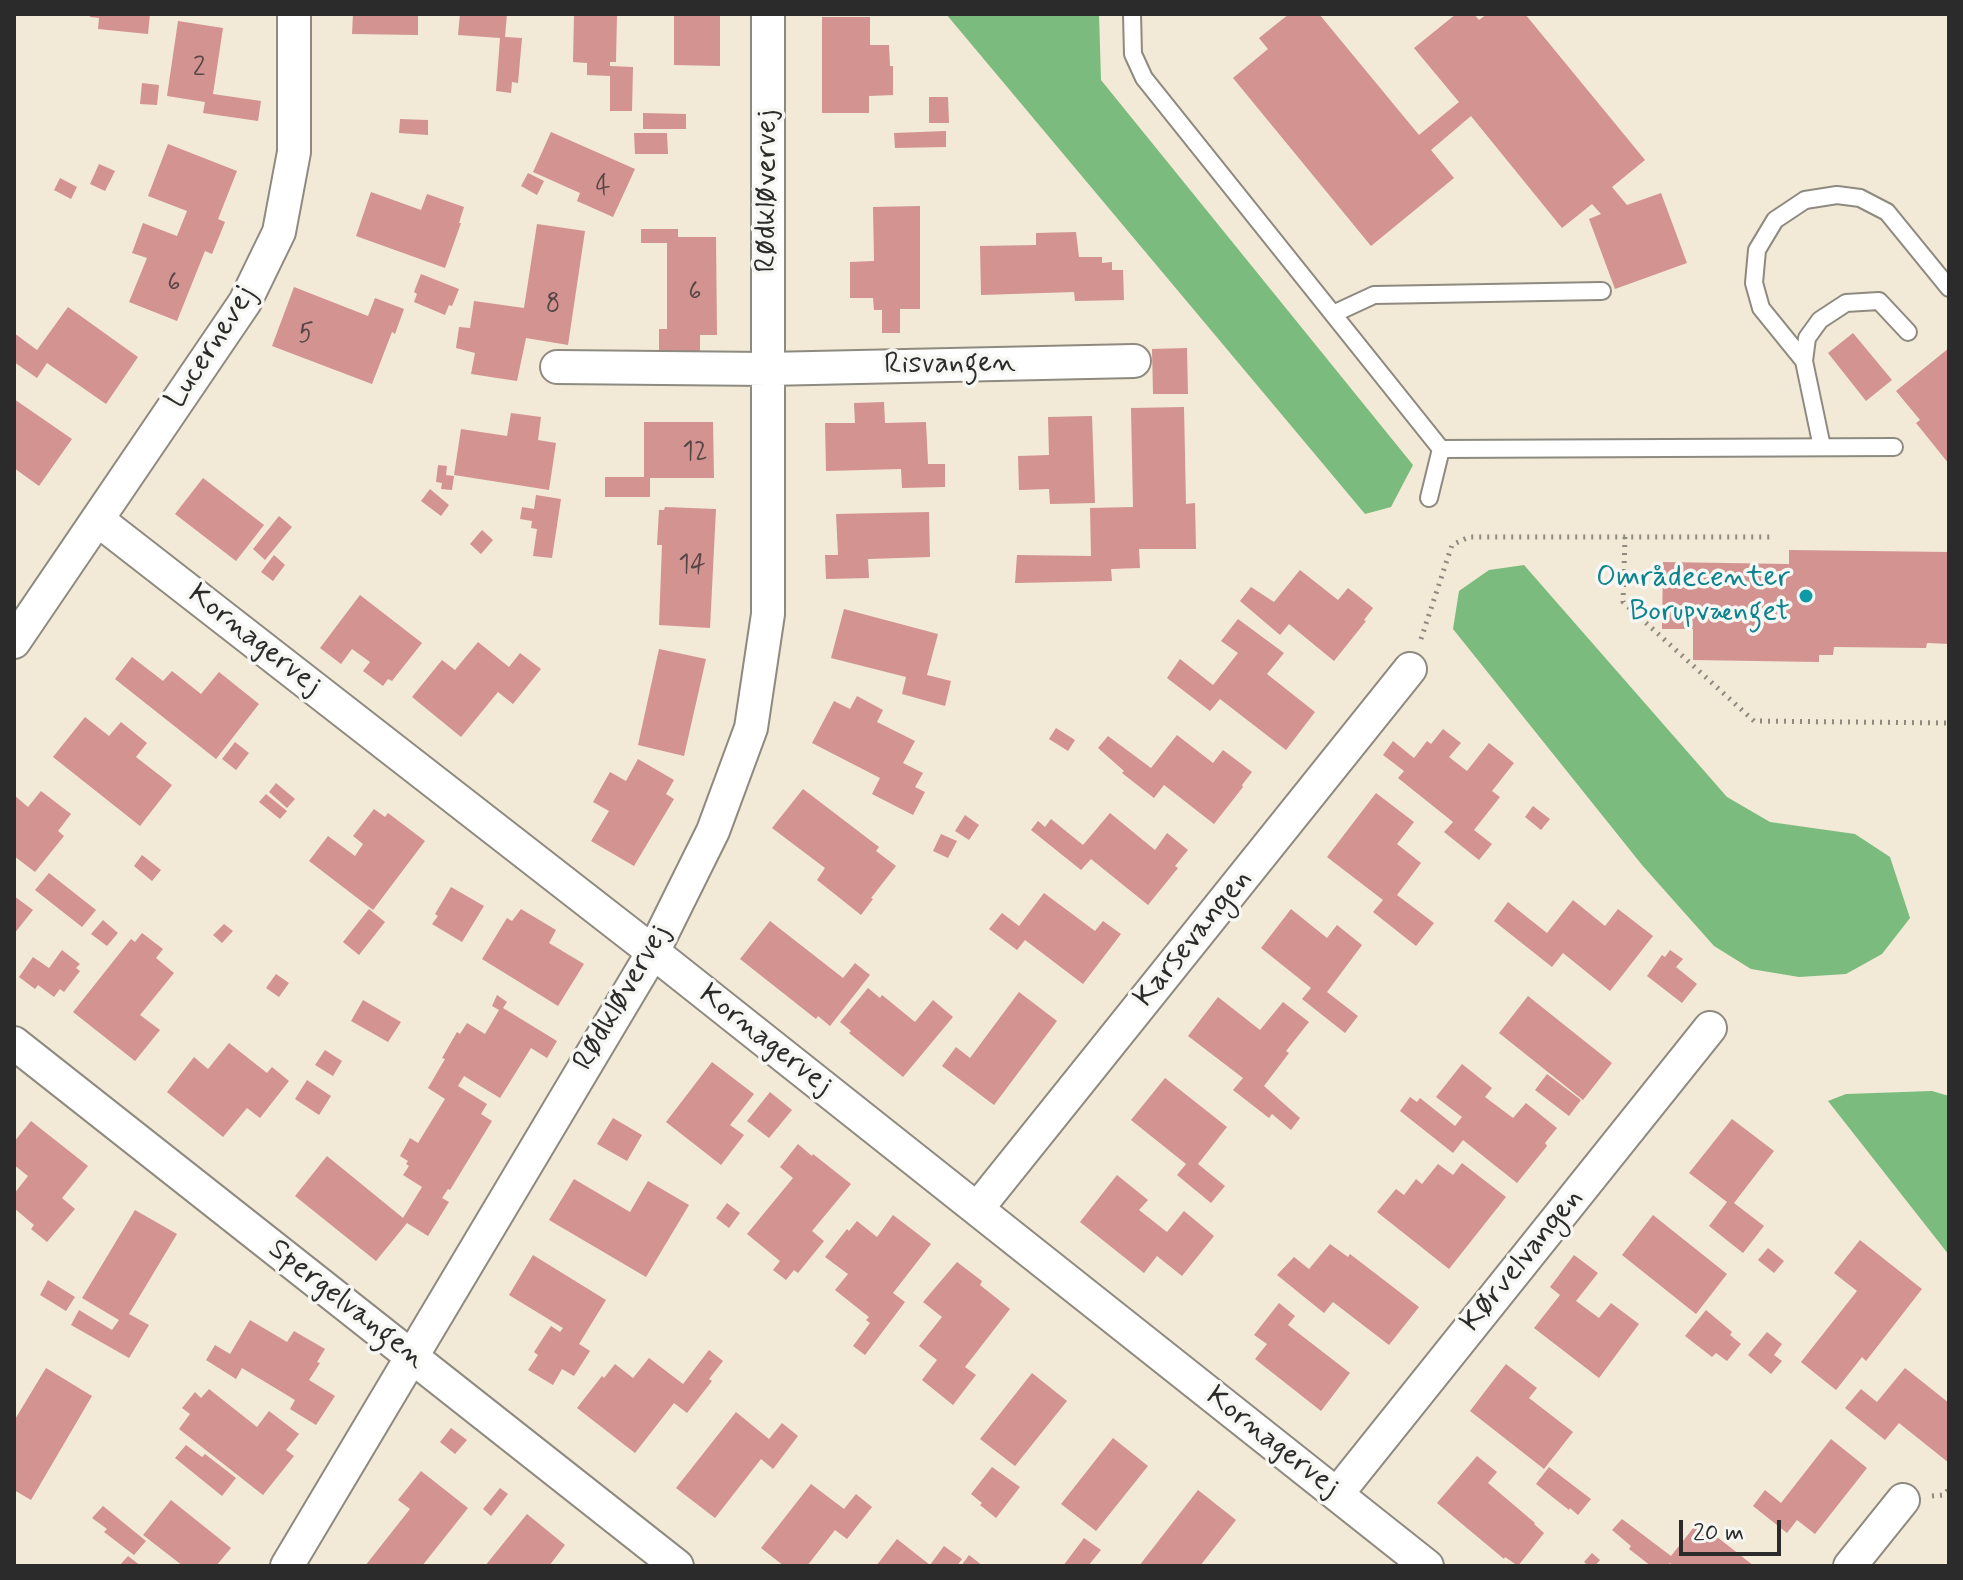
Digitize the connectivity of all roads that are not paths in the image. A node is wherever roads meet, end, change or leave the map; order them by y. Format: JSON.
{"nodes":[{"id":1,"x":294,"y":14,"type":"edge"},
{"id":2,"x":768,"y":14,"type":"edge"},
{"id":3,"x":1132,"y":14,"type":"edge"},
{"id":4,"x":1949,"y":288,"type":"edge"},
{"id":5,"x":1602,"y":291,"type":"dead end"},
{"id":6,"x":1333,"y":314,"type":"junction"},
{"id":7,"x":1908,"y":332,"type":"dead end"},
{"id":8,"x":1134,"y":361,"type":"dead end"},
{"id":9,"x":1804,"y":361,"type":"junction"},
{"id":10,"x":557,"y":367,"type":"dead end"},
{"id":11,"x":767,"y":369,"type":"junction"},
{"id":12,"x":1822,"y":447,"type":"junction"},
{"id":13,"x":1894,"y":447,"type":"dead end"},
{"id":14,"x":1441,"y":449,"type":"junction"},
{"id":15,"x":1429,"y":498,"type":"dead end"},
{"id":16,"x":98,"y":520,"type":"junction"},
{"id":17,"x":14,"y":642,"type":"edge"},
{"id":18,"x":1410,"y":669,"type":"road end"},
{"id":19,"x":653,"y":952,"type":"junction"},
{"id":20,"x":1710,"y":1028,"type":"dead end"},
{"id":21,"x":14,"y":1043,"type":"edge"},
{"id":22,"x":977,"y":1209,"type":"junction"},
{"id":23,"x":412,"y":1357,"type":"junction"},
{"id":24,"x":1337,"y":1494,"type":"junction"},
{"id":25,"x":1903,"y":1500,"type":"dead end"},
{"id":26,"x":287,"y":1566,"type":"edge"},
{"id":27,"x":677,"y":1566,"type":"edge"},
{"id":28,"x":1427,"y":1566,"type":"edge"},
{"id":29,"x":1850,"y":1566,"type":"edge"}],
"edges":[{"from":1,"to":16,"type":"street","name":"Lucernevej"},
{"from":2,"to":11,"type":"street","name":"Rødkløvervej"},
{"from":3,"to":6,"type":"lane"},
{"from":4,"to":9,"type":"lane"},
{"from":5,"to":6,"type":"lane"},
{"from":6,"to":14,"type":"lane"},
{"from":7,"to":9,"type":"lane"},
{"from":8,"to":11,"type":"street","name":"Risvangen"},
{"from":9,"to":12,"type":"lane"},
{"from":10,"to":11,"type":"street"},
{"from":11,"to":19,"type":"street","name":"Rødkløvervej"},
{"from":12,"to":13,"type":"lane"},
{"from":12,"to":14,"type":"lane"},
{"from":14,"to":15,"type":"lane"},
{"from":16,"to":17,"type":"street","name":"Lucernevej"},
{"from":16,"to":19,"type":"street","name":"Kornagervej"},
{"from":18,"to":22,"type":"street","name":"Karsevangen"},
{"from":19,"to":22,"type":"street","name":"Kornagervej"},
{"from":19,"to":23,"type":"street","name":"Rødkløvervej"},
{"from":20,"to":24,"type":"street","name":"Kørvelvangen"},
{"from":21,"to":23,"type":"street","name":"Spergelvangen"},
{"from":22,"to":24,"type":"street","name":"Kornagervej"},
{"from":23,"to":26,"type":"street","name":"Rødkløvervej"},
{"from":23,"to":27,"type":"street","name":"Spergelvangen"},
{"from":24,"to":28,"type":"street","name":"Kornagervej"},
{"from":25,"to":29,"type":"street"}]}
